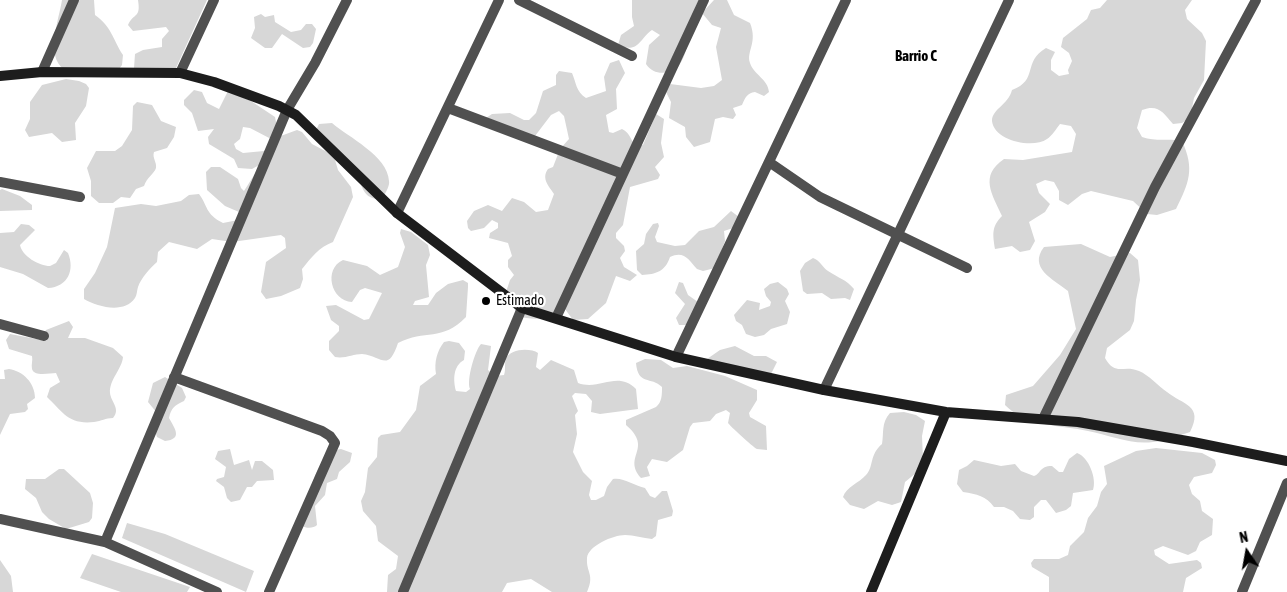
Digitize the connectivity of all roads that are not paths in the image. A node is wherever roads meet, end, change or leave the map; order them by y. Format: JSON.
{"nodes":[{"id":1,"x":74,"y":0,"type":"edge"},
{"id":2,"x":214,"y":0,"type":"edge"},
{"id":3,"x":347,"y":0,"type":"edge"},
{"id":4,"x":499,"y":0,"type":"edge"},
{"id":5,"x":519,"y":0,"type":"edge"},
{"id":6,"x":704,"y":0,"type":"edge"},
{"id":7,"x":846,"y":0,"type":"edge"},
{"id":8,"x":1009,"y":0,"type":"edge"},
{"id":9,"x":1256,"y":0,"type":"edge"},
{"id":10,"x":632,"y":56,"type":"dead end"},
{"id":11,"x":42,"y":72,"type":"junction"},
{"id":12,"x":180,"y":73,"type":"junction"},
{"id":13,"x":0,"y":76,"type":"edge"},
{"id":14,"x":448,"y":108,"type":"junction"},
{"id":15,"x":287,"y":110,"type":"junction"},
{"id":16,"x":769,"y":162,"type":"junction"},
{"id":17,"x":623,"y":174,"type":"junction"},
{"id":18,"x":0,"y":182,"type":"edge"},
{"id":19,"x":80,"y":197,"type":"dead end"},
{"id":20,"x":396,"y":213,"type":"junction"},
{"id":21,"x":897,"y":235,"type":"junction"},
{"id":22,"x":967,"y":268,"type":"dead end"},
{"id":23,"x":522,"y":308,"type":"junction"},
{"id":24,"x":556,"y":318,"type":"junction"},
{"id":25,"x":0,"y":324,"type":"edge"},
{"id":26,"x":44,"y":336,"type":"dead end"},
{"id":27,"x":676,"y":357,"type":"junction"},
{"id":28,"x":174,"y":377,"type":"junction"},
{"id":29,"x":824,"y":390,"type":"junction"},
{"id":30,"x":946,"y":412,"type":"junction"},
{"id":31,"x":1043,"y":419,"type":"junction"},
{"id":32,"x":1287,"y":461,"type":"edge"},
{"id":33,"x":1287,"y":483,"type":"edge"},
{"id":34,"x":0,"y":519,"type":"edge"},
{"id":35,"x":105,"y":542,"type":"junction"},
{"id":36,"x":217,"y":592,"type":"edge"},
{"id":37,"x":268,"y":592,"type":"edge"},
{"id":38,"x":402,"y":592,"type":"edge"},
{"id":39,"x":871,"y":592,"type":"edge"},
{"id":40,"x":1242,"y":592,"type":"edge"}],
"edges":[{"from":1,"to":11,"type":"street"},
{"from":2,"to":12,"type":"street"},
{"from":3,"to":15,"type":"street"},
{"from":4,"to":14,"type":"street"},
{"from":5,"to":10,"type":"street"},
{"from":6,"to":17,"type":"street"},
{"from":7,"to":16,"type":"street"},
{"from":8,"to":21,"type":"street"},
{"from":9,"to":31,"type":"street"},
{"from":11,"to":12,"type":"street"},
{"from":11,"to":13,"type":"street"},
{"from":12,"to":15,"type":"street"},
{"from":14,"to":17,"type":"street"},
{"from":14,"to":20,"type":"street"},
{"from":15,"to":20,"type":"street"},
{"from":15,"to":28,"type":"street"},
{"from":16,"to":21,"type":"street"},
{"from":16,"to":27,"type":"street"},
{"from":17,"to":24,"type":"street"},
{"from":18,"to":19,"type":"street"},
{"from":20,"to":23,"type":"street"},
{"from":21,"to":22,"type":"street"},
{"from":21,"to":29,"type":"street"},
{"from":23,"to":24,"type":"street"},
{"from":23,"to":38,"type":"street"},
{"from":24,"to":27,"type":"street"},
{"from":25,"to":26,"type":"street"},
{"from":27,"to":29,"type":"street"},
{"from":28,"to":35,"type":"street"},
{"from":28,"to":37,"type":"street"},
{"from":29,"to":30,"type":"street"},
{"from":30,"to":31,"type":"street"},
{"from":30,"to":39,"type":"street"},
{"from":31,"to":32,"type":"street"},
{"from":33,"to":40,"type":"street"},
{"from":34,"to":35,"type":"street"},
{"from":35,"to":36,"type":"street"}]}
